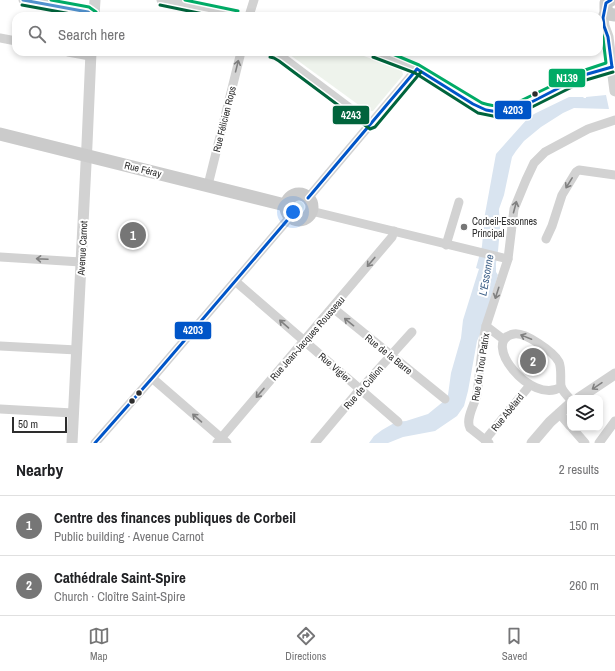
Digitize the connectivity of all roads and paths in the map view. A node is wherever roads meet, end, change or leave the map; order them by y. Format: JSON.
{"nodes":[{"id":1,"x":23,"y":0,"type":"edge"},
{"id":2,"x":95,"y":0,"type":"edge"},
{"id":3,"x":161,"y":0,"type":"edge"},
{"id":4,"x":254,"y":0,"type":"edge"},
{"id":5,"x":612,"y":11,"type":"edge"},
{"id":6,"x":88,"y":12,"type":"edge"},
{"id":7,"x":94,"y":12,"type":"edge"},
{"id":8,"x":218,"y":12,"type":"edge"},
{"id":9,"x":250,"y":12,"type":"edge"},
{"id":10,"x":0,"y":38,"type":"edge"},
{"id":11,"x":12,"y":40,"type":"edge"},
{"id":12,"x":91,"y":56,"type":"edge"},
{"id":13,"x":240,"y":56,"type":"edge"},
{"id":14,"x":280,"y":56,"type":"edge"},
{"id":15,"x":385,"y":56,"type":"edge"},
{"id":16,"x":612,"y":67,"type":"junction"},
{"id":17,"x":417,"y":69,"type":"junction"},
{"id":18,"x":615,"y":90,"type":"edge"},
{"id":19,"x":615,"y":120,"type":"edge"},
{"id":20,"x":371,"y":124,"type":"junction"},
{"id":21,"x":0,"y":134,"type":"edge"},
{"id":22,"x":87,"y":155,"type":"junction"},
{"id":23,"x":615,"y":175,"type":"edge"},
{"id":24,"x":208,"y":185,"type":"junction"},
{"id":25,"x":308,"y":198,"type":"junction"},
{"id":26,"x":459,"y":202,"type":"dead end"},
{"id":27,"x":285,"y":204,"type":"junction"},
{"id":28,"x":311,"y":211,"type":"junction"},
{"id":29,"x":290,"y":217,"type":"junction"},
{"id":30,"x":394,"y":231,"type":"junction"},
{"id":31,"x":546,"y":239,"type":"dead end"},
{"id":32,"x":446,"y":245,"type":"junction"},
{"id":33,"x":0,"y":257,"type":"edge"},
{"id":34,"x":508,"y":259,"type":"junction"},
{"id":35,"x":81,"y":262,"type":"junction"},
{"id":36,"x":235,"y":281,"type":"junction"},
{"id":37,"x":332,"y":308,"type":"junction"},
{"id":38,"x":486,"y":326,"type":"junction"},
{"id":39,"x":412,"y":332,"type":"dead end"},
{"id":40,"x":503,"y":339,"type":"junction"},
{"id":41,"x":304,"y":341,"type":"junction"},
{"id":42,"x":0,"y":346,"type":"edge"},
{"id":43,"x":77,"y":350,"type":"junction"},
{"id":44,"x":390,"y":356,"type":"junction"},
{"id":45,"x":615,"y":374,"type":"edge"},
{"id":46,"x":152,"y":378,"type":"junction"},
{"id":47,"x":530,"y":385,"type":"junction"},
{"id":48,"x":561,"y":387,"type":"junction"},
{"id":49,"x":360,"y":389,"type":"junction"},
{"id":50,"x":567,"y":395,"type":"edge"},
{"id":51,"x":583,"y":395,"type":"edge"},
{"id":52,"x":445,"y":399,"type":"dead end"},
{"id":53,"x":567,"y":406,"type":"edge"},
{"id":54,"x":0,"y":409,"type":"edge"},
{"id":55,"x":73,"y":413,"type":"junction"},
{"id":56,"x":559,"y":413,"type":"junction"},
{"id":57,"x":615,"y":421,"type":"edge"},
{"id":58,"x":398,"y":422,"type":"dead end"},
{"id":59,"x":567,"y":422,"type":"edge"},
{"id":60,"x":574,"y":431,"type":"edge"},
{"id":61,"x":222,"y":441,"type":"edge"},
{"id":62,"x":487,"y":441,"type":"edge"},
{"id":63,"x":72,"y":443,"type":"edge"},
{"id":64,"x":95,"y":443,"type":"edge"},
{"id":65,"x":314,"y":443,"type":"edge"},
{"id":66,"x":532,"y":443,"type":"edge"},
{"id":67,"x":585,"y":443,"type":"edge"},
{"id":68,"x":599,"y":443,"type":"edge"}],
"edges":[{"from":1,"to":6,"type":"street"},
{"from":2,"to":7,"type":"street"},
{"from":3,"to":8,"type":"street"},
{"from":4,"to":9,"type":"street"},
{"from":5,"to":16,"type":"street"},
{"from":10,"to":11,"type":"street"},
{"from":12,"to":22,"type":"street","name":"Avenue Carnot"},
{"from":24,"to":13,"type":"street","name":"Rue Félicien Rops","one_way":true},
{"from":14,"to":20,"type":"street"},
{"from":15,"to":17,"type":"street"},
{"from":16,"to":17,"type":"street"},
{"from":16,"to":18,"type":"street"},
{"from":17,"to":20,"type":"street"},
{"from":34,"to":19,"type":"street","name":"Rue du Trou Patrix","one_way":true},
{"from":20,"to":25,"type":"street"},
{"from":21,"to":22,"type":"main road","name":"Rue Féray"},
{"from":22,"to":24,"type":"main road","name":"Rue Féray"},
{"from":22,"to":35,"type":"street","name":"Avenue Carnot"},
{"from":23,"to":31,"type":"street","one_way":true},
{"from":24,"to":27,"type":"main road","name":"Rue Féray"},
{"from":25,"to":27,"type":"main road"},
{"from":25,"to":28,"type":"main road"},
{"from":26,"to":32,"type":"street"},
{"from":27,"to":29,"type":"main road"},
{"from":28,"to":29,"type":"main road"},
{"from":28,"to":30,"type":"street"},
{"from":29,"to":36,"type":"street"},
{"from":30,"to":32,"type":"street"},
{"from":30,"to":37,"type":"street","name":"Rue Jean-Jacques Rousseau","one_way":true},
{"from":32,"to":34,"type":"street"},
{"from":35,"to":33,"type":"street","one_way":true},
{"from":34,"to":38,"type":"street","name":"Rue du Trou Patrix","one_way":true},
{"from":35,"to":43,"type":"street","name":"Avenue Carnot"},
{"from":41,"to":36,"type":"street","name":"Rue Vigier","one_way":true},
{"from":36,"to":46,"type":"street"},
{"from":37,"to":41,"type":"street","name":"Rue Jean-Jacques Rousseau"},
{"from":44,"to":37,"type":"street","name":"Rue de la Barre","one_way":true},
{"from":38,"to":40,"type":"street"},
{"from":38,"to":62,"type":"street","name":"Rue du Trou Patrix"},
{"from":39,"to":44,"type":"street","name":"Rue de Cullion"},
{"from":40,"to":47,"type":"street"},
{"from":48,"to":40,"type":"street","one_way":true},
{"from":41,"to":49,"type":"street","name":"Rue Vigier"},
{"from":41,"to":61,"type":"street","name":"Rue Jean-Jacques Rousseau","one_way":true},
{"from":42,"to":43,"type":"street"},
{"from":43,"to":55,"type":"street","name":"Avenue Carnot"},
{"from":44,"to":49,"type":"street","name":"Rue de Cullion"},
{"from":44,"to":52,"type":"street","name":"Rue de la Barre"},
{"from":45,"to":51,"type":"street","one_way":true},
{"from":61,"to":46,"type":"street","one_way":true},
{"from":46,"to":64,"type":"street"},
{"from":47,"to":48,"type":"street"},
{"from":47,"to":62,"type":"street","name":"Rue Abélard"},
{"from":48,"to":50,"type":"street"},
{"from":49,"to":58,"type":"street","name":"Rue Vigier"},
{"from":49,"to":65,"type":"street","name":"Rue de Cullion"},
{"from":53,"to":56,"type":"street"},
{"from":54,"to":55,"type":"street"},
{"from":55,"to":63,"type":"street","name":"Avenue Carnot"},
{"from":56,"to":59,"type":"street"},
{"from":56,"to":66,"type":"street"},
{"from":57,"to":68,"type":"street"},
{"from":60,"to":67,"type":"street"}]}
